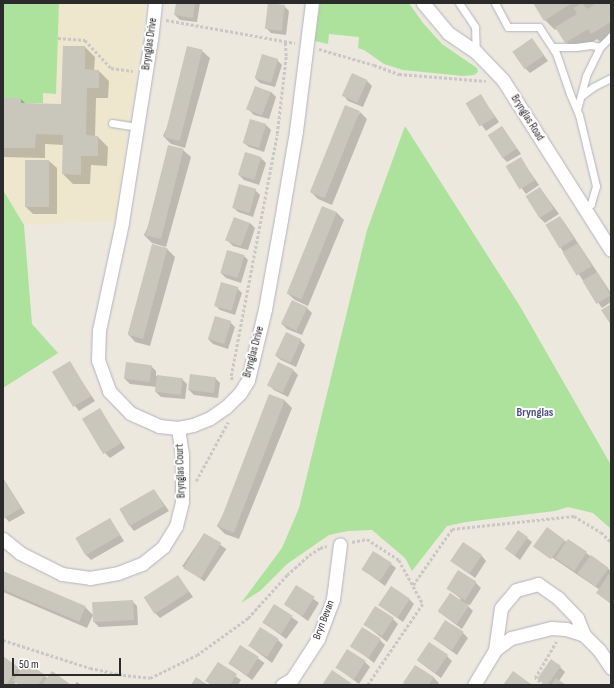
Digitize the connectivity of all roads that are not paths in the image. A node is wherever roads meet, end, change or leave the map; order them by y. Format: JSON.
{"nodes":[{"id":1,"x":155,"y":3,"type":"edge"},
{"id":2,"x":312,"y":3,"type":"edge"},
{"id":3,"x":423,"y":3,"type":"edge"},
{"id":4,"x":459,"y":3,"type":"edge"},
{"id":5,"x":494,"y":3,"type":"edge"},
{"id":6,"x":611,"y":36,"type":"edge"},
{"id":7,"x":553,"y":47,"type":"junction"},
{"id":8,"x":600,"y":47,"type":"junction"},
{"id":9,"x":476,"y":52,"type":"junction"},
{"id":10,"x":611,"y":78,"type":"edge"},
{"id":11,"x":581,"y":96,"type":"junction"},
{"id":12,"x":577,"y":109,"type":"junction"},
{"id":13,"x":112,"y":123,"type":"dead end"},
{"id":14,"x":137,"y":127,"type":"junction"},
{"id":15,"x":584,"y":208,"type":"junction"},
{"id":16,"x":611,"y":250,"type":"edge"},
{"id":17,"x":178,"y":428,"type":"junction"},
{"id":18,"x":3,"y":540,"type":"edge"},
{"id":19,"x":340,"y":544,"type":"road end"},
{"id":20,"x":584,"y":634,"type":"junction"},
{"id":21,"x":495,"y":650,"type":"junction"},
{"id":22,"x":611,"y":668,"type":"edge"},
{"id":23,"x":282,"y":685,"type":"edge"},
{"id":24,"x":474,"y":685,"type":"edge"}],
"edges":[{"from":1,"to":14,"type":"street","name":"Brynglas Drive"},
{"from":2,"to":17,"type":"street","name":"Brynglas Drive"},
{"from":3,"to":9,"type":"street","name":"Brynglas Road"},
{"from":4,"to":9,"type":"lane"},
{"from":5,"to":7,"type":"lane"},
{"from":6,"to":8,"type":"lane"},
{"from":7,"to":8,"type":"lane"},
{"from":7,"to":12,"type":"lane"},
{"from":8,"to":11,"type":"lane"},
{"from":9,"to":15,"type":"street","name":"Brynglas Road"},
{"from":10,"to":11,"type":"lane"},
{"from":11,"to":12,"type":"lane"},
{"from":12,"to":15,"type":"lane"},
{"from":13,"to":14,"type":"lane"},
{"from":14,"to":17,"type":"street","name":"Brynglas Drive"},
{"from":15,"to":16,"type":"street","name":"Brynglas Road"},
{"from":17,"to":18,"type":"street","name":"Brynglas Court"},
{"from":19,"to":23,"type":"street","name":"Bryn Bevan"},
{"from":20,"to":21,"type":"street"},
{"from":20,"to":21,"type":"street"},
{"from":20,"to":22,"type":"street"},
{"from":21,"to":24,"type":"street"}]}
